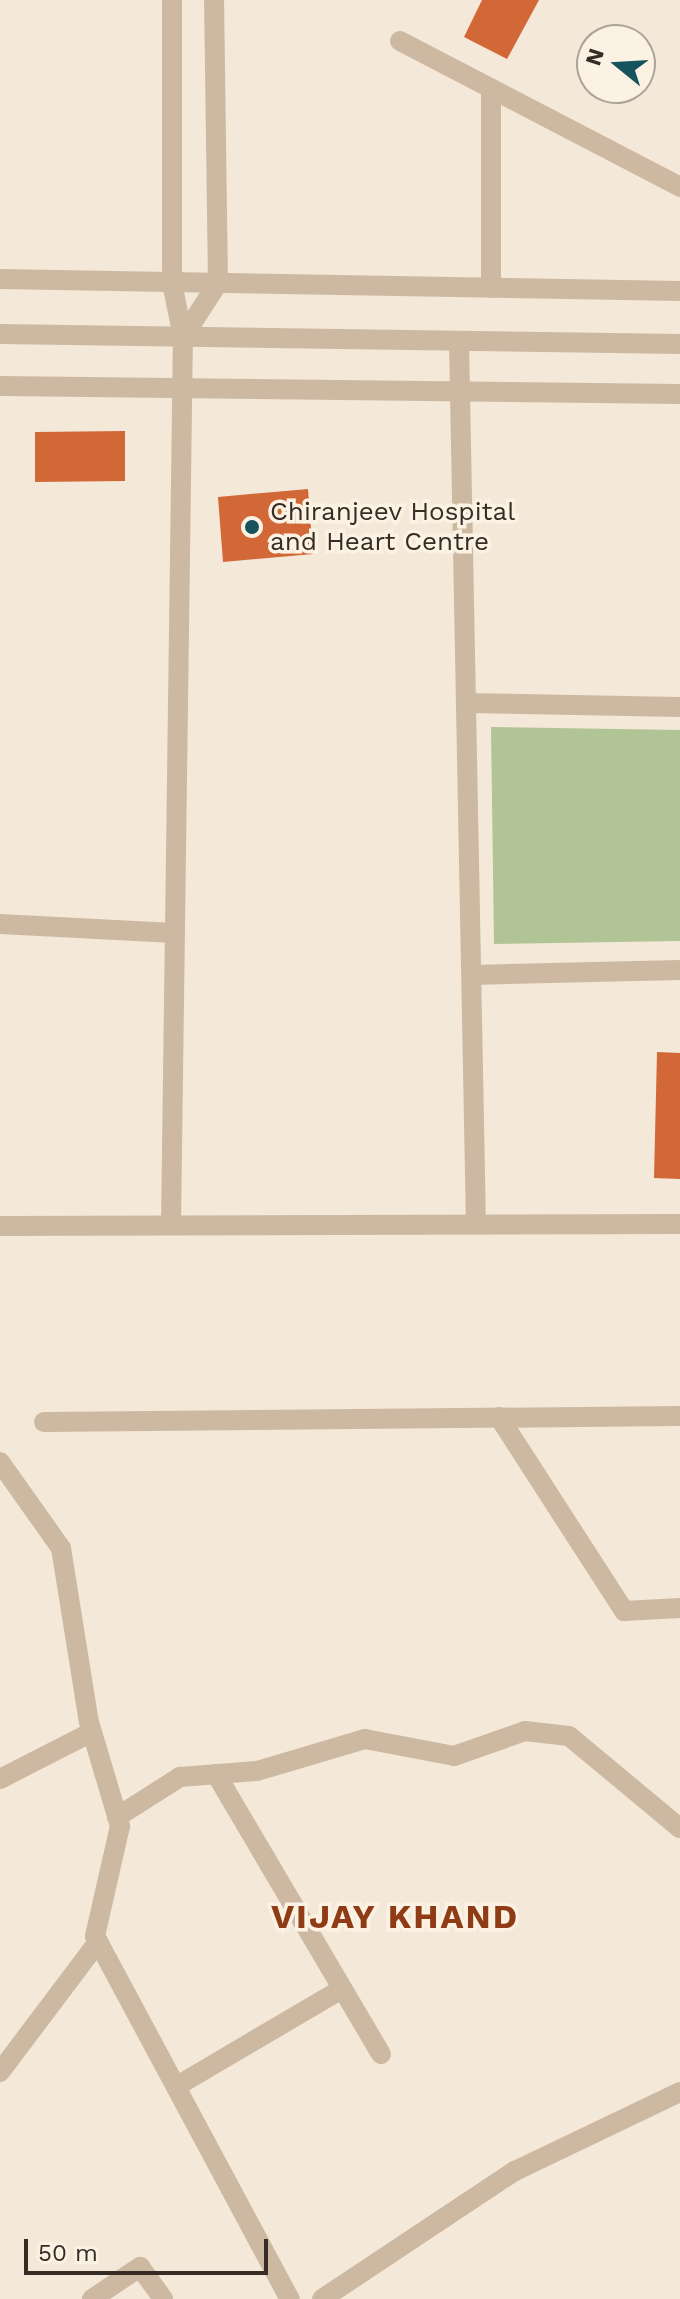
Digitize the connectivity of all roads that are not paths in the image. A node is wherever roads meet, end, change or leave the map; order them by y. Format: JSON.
{"nodes":[{"id":1,"x":172,"y":0,"type":"edge"},
{"id":2,"x":214,"y":0,"type":"edge"},
{"id":3,"x":400,"y":41,"type":"dead end"},
{"id":4,"x":491,"y":89,"type":"junction"},
{"id":5,"x":680,"y":187,"type":"edge"},
{"id":6,"x":0,"y":279,"type":"edge"},
{"id":7,"x":172,"y":283,"type":"junction"},
{"id":8,"x":218,"y":283,"type":"junction"},
{"id":9,"x":491,"y":288,"type":"junction"},
{"id":10,"x":680,"y":291,"type":"edge"},
{"id":11,"x":0,"y":334,"type":"edge"},
{"id":12,"x":183,"y":337,"type":"junction"},
{"id":13,"x":459,"y":341,"type":"junction"},
{"id":14,"x":680,"y":344,"type":"edge"},
{"id":15,"x":0,"y":386,"type":"edge"},
{"id":16,"x":182,"y":388,"type":"junction"},
{"id":17,"x":461,"y":391,"type":"junction"},
{"id":18,"x":680,"y":394,"type":"edge"},
{"id":19,"x":466,"y":703,"type":"junction"},
{"id":20,"x":680,"y":707,"type":"edge"},
{"id":21,"x":0,"y":924,"type":"edge"},
{"id":22,"x":174,"y":933,"type":"junction"},
{"id":23,"x":680,"y":970,"type":"edge"},
{"id":24,"x":472,"y":975,"type":"junction"},
{"id":25,"x":476,"y":1224,"type":"junction"},
{"id":26,"x":680,"y":1224,"type":"edge"},
{"id":27,"x":171,"y":1225,"type":"junction"},
{"id":28,"x":0,"y":1226,"type":"edge"},
{"id":29,"x":680,"y":1416,"type":"edge"},
{"id":30,"x":499,"y":1417,"type":"junction"},
{"id":31,"x":44,"y":1422,"type":"dead end"},
{"id":32,"x":0,"y":1462,"type":"edge"},
{"id":33,"x":680,"y":1608,"type":"edge"},
{"id":34,"x":92,"y":1732,"type":"junction"},
{"id":35,"x":216,"y":1774,"type":"junction"},
{"id":36,"x":0,"y":1779,"type":"edge"},
{"id":37,"x":117,"y":1817,"type":"junction"},
{"id":38,"x":680,"y":1828,"type":"edge"},
{"id":39,"x":98,"y":1942,"type":"junction"},
{"id":40,"x":342,"y":1989,"type":"junction"},
{"id":41,"x":381,"y":2054,"type":"dead end"},
{"id":42,"x":0,"y":2072,"type":"edge"},
{"id":43,"x":177,"y":2086,"type":"junction"},
{"id":44,"x":680,"y":2092,"type":"edge"},
{"id":45,"x":92,"y":2299,"type":"edge"},
{"id":46,"x":163,"y":2299,"type":"edge"},
{"id":47,"x":290,"y":2299,"type":"edge"},
{"id":48,"x":322,"y":2299,"type":"edge"}],
"edges":[{"from":1,"to":7,"type":"street"},
{"from":2,"to":8,"type":"street"},
{"from":3,"to":4,"type":"street"},
{"from":4,"to":5,"type":"street"},
{"from":4,"to":9,"type":"street"},
{"from":6,"to":7,"type":"street"},
{"from":7,"to":8,"type":"street"},
{"from":7,"to":12,"type":"street"},
{"from":8,"to":9,"type":"street"},
{"from":8,"to":12,"type":"street"},
{"from":9,"to":10,"type":"street"},
{"from":11,"to":12,"type":"street"},
{"from":12,"to":13,"type":"street"},
{"from":12,"to":16,"type":"street"},
{"from":13,"to":14,"type":"street"},
{"from":13,"to":17,"type":"street"},
{"from":15,"to":16,"type":"street"},
{"from":16,"to":17,"type":"street"},
{"from":16,"to":22,"type":"street"},
{"from":17,"to":18,"type":"street"},
{"from":17,"to":19,"type":"street"},
{"from":19,"to":20,"type":"street"},
{"from":19,"to":24,"type":"street"},
{"from":21,"to":22,"type":"street"},
{"from":22,"to":27,"type":"street"},
{"from":23,"to":24,"type":"street"},
{"from":24,"to":25,"type":"street"},
{"from":25,"to":26,"type":"street"},
{"from":25,"to":27,"type":"street"},
{"from":27,"to":28,"type":"street"},
{"from":29,"to":30,"type":"street"},
{"from":30,"to":31,"type":"street"},
{"from":30,"to":33,"type":"street"},
{"from":32,"to":34,"type":"street"},
{"from":34,"to":36,"type":"street"},
{"from":34,"to":37,"type":"street"},
{"from":35,"to":37,"type":"street"},
{"from":35,"to":38,"type":"street"},
{"from":35,"to":40,"type":"street"},
{"from":37,"to":39,"type":"street"},
{"from":39,"to":42,"type":"street"},
{"from":39,"to":43,"type":"street"},
{"from":40,"to":41,"type":"street"},
{"from":40,"to":43,"type":"street"},
{"from":43,"to":47,"type":"street"},
{"from":44,"to":48,"type":"street"},
{"from":45,"to":46,"type":"street"}]}
